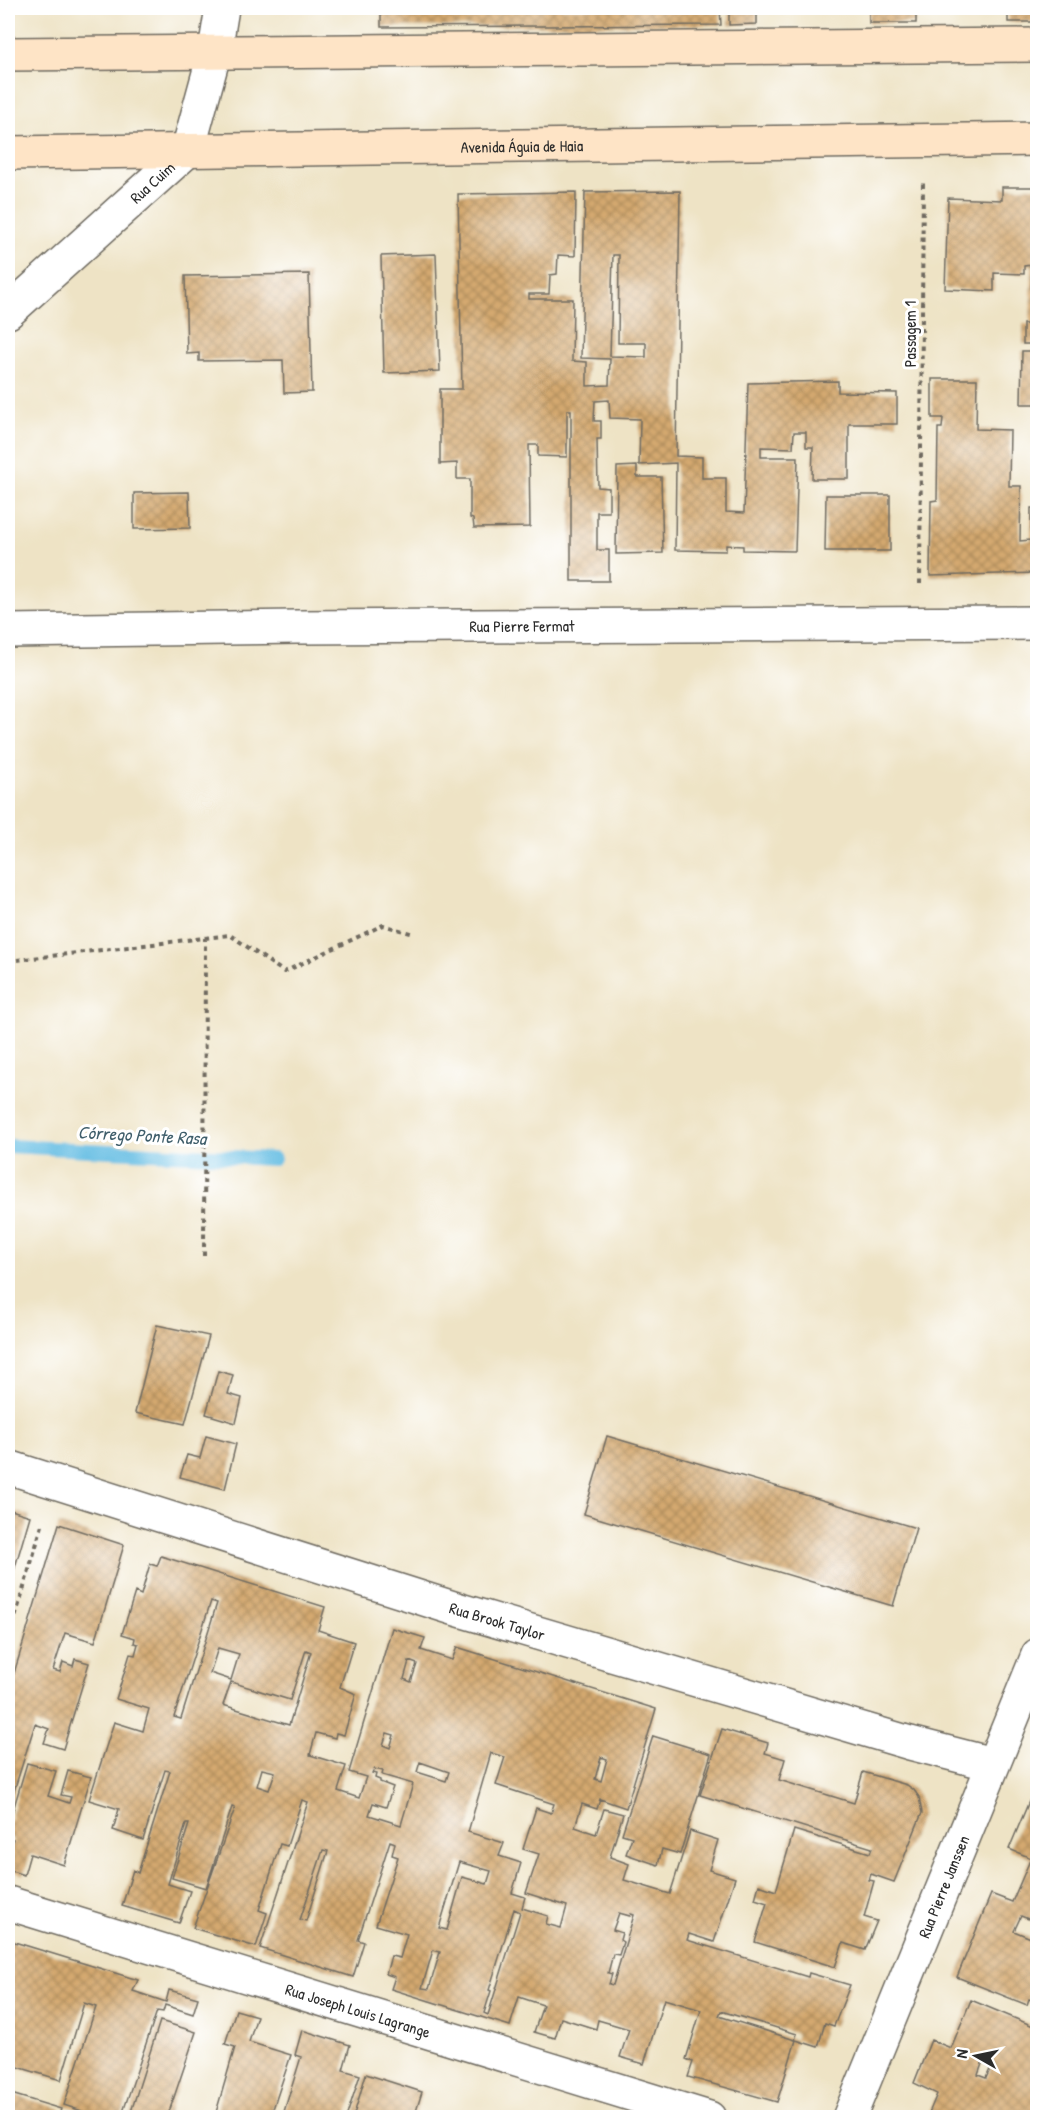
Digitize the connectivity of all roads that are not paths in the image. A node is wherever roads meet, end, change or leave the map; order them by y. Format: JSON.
{"nodes":[{"id":1,"x":222,"y":8,"type":"edge"},
{"id":2,"x":1038,"y":45,"type":"edge"},
{"id":3,"x":215,"y":51,"type":"junction"},
{"id":4,"x":8,"y":54,"type":"edge"},
{"id":5,"x":1038,"y":139,"type":"edge"},
{"id":6,"x":188,"y":150,"type":"junction"},
{"id":7,"x":8,"y":153,"type":"edge"},
{"id":8,"x":8,"y":312,"type":"edge"},
{"id":9,"x":1038,"y":623,"type":"edge"},
{"id":10,"x":8,"y":631,"type":"edge"},
{"id":11,"x":8,"y":1467,"type":"edge"},
{"id":12,"x":1038,"y":1655,"type":"edge"},
{"id":13,"x":992,"y":1764,"type":"junction"},
{"id":14,"x":8,"y":1903,"type":"edge"},
{"id":15,"x":709,"y":2118,"type":"edge"},
{"id":16,"x":849,"y":2118,"type":"edge"}],
"edges":[{"from":1,"to":3,"type":"street","name":"Rua Cuim"},
{"from":2,"to":3,"type":"main road"},
{"from":3,"to":4,"type":"main road"},
{"from":3,"to":6,"type":"street","name":"Rua Cuim"},
{"from":5,"to":6,"type":"main road","name":"Avenida Águia de Haia"},
{"from":6,"to":7,"type":"main road","name":"Avenida Águia de Haia"},
{"from":6,"to":8,"type":"street","name":"Rua Cuim"},
{"from":9,"to":10,"type":"street","name":"Rua Pierre Fermat"},
{"from":11,"to":13,"type":"street","name":"Rua Brook Taylor"},
{"from":12,"to":13,"type":"street","name":"Rua Pierre Janssen"},
{"from":13,"to":16,"type":"street","name":"Rua Pierre Janssen"},
{"from":14,"to":15,"type":"street","name":"Rua Joseph Louis Lagrange"}]}
